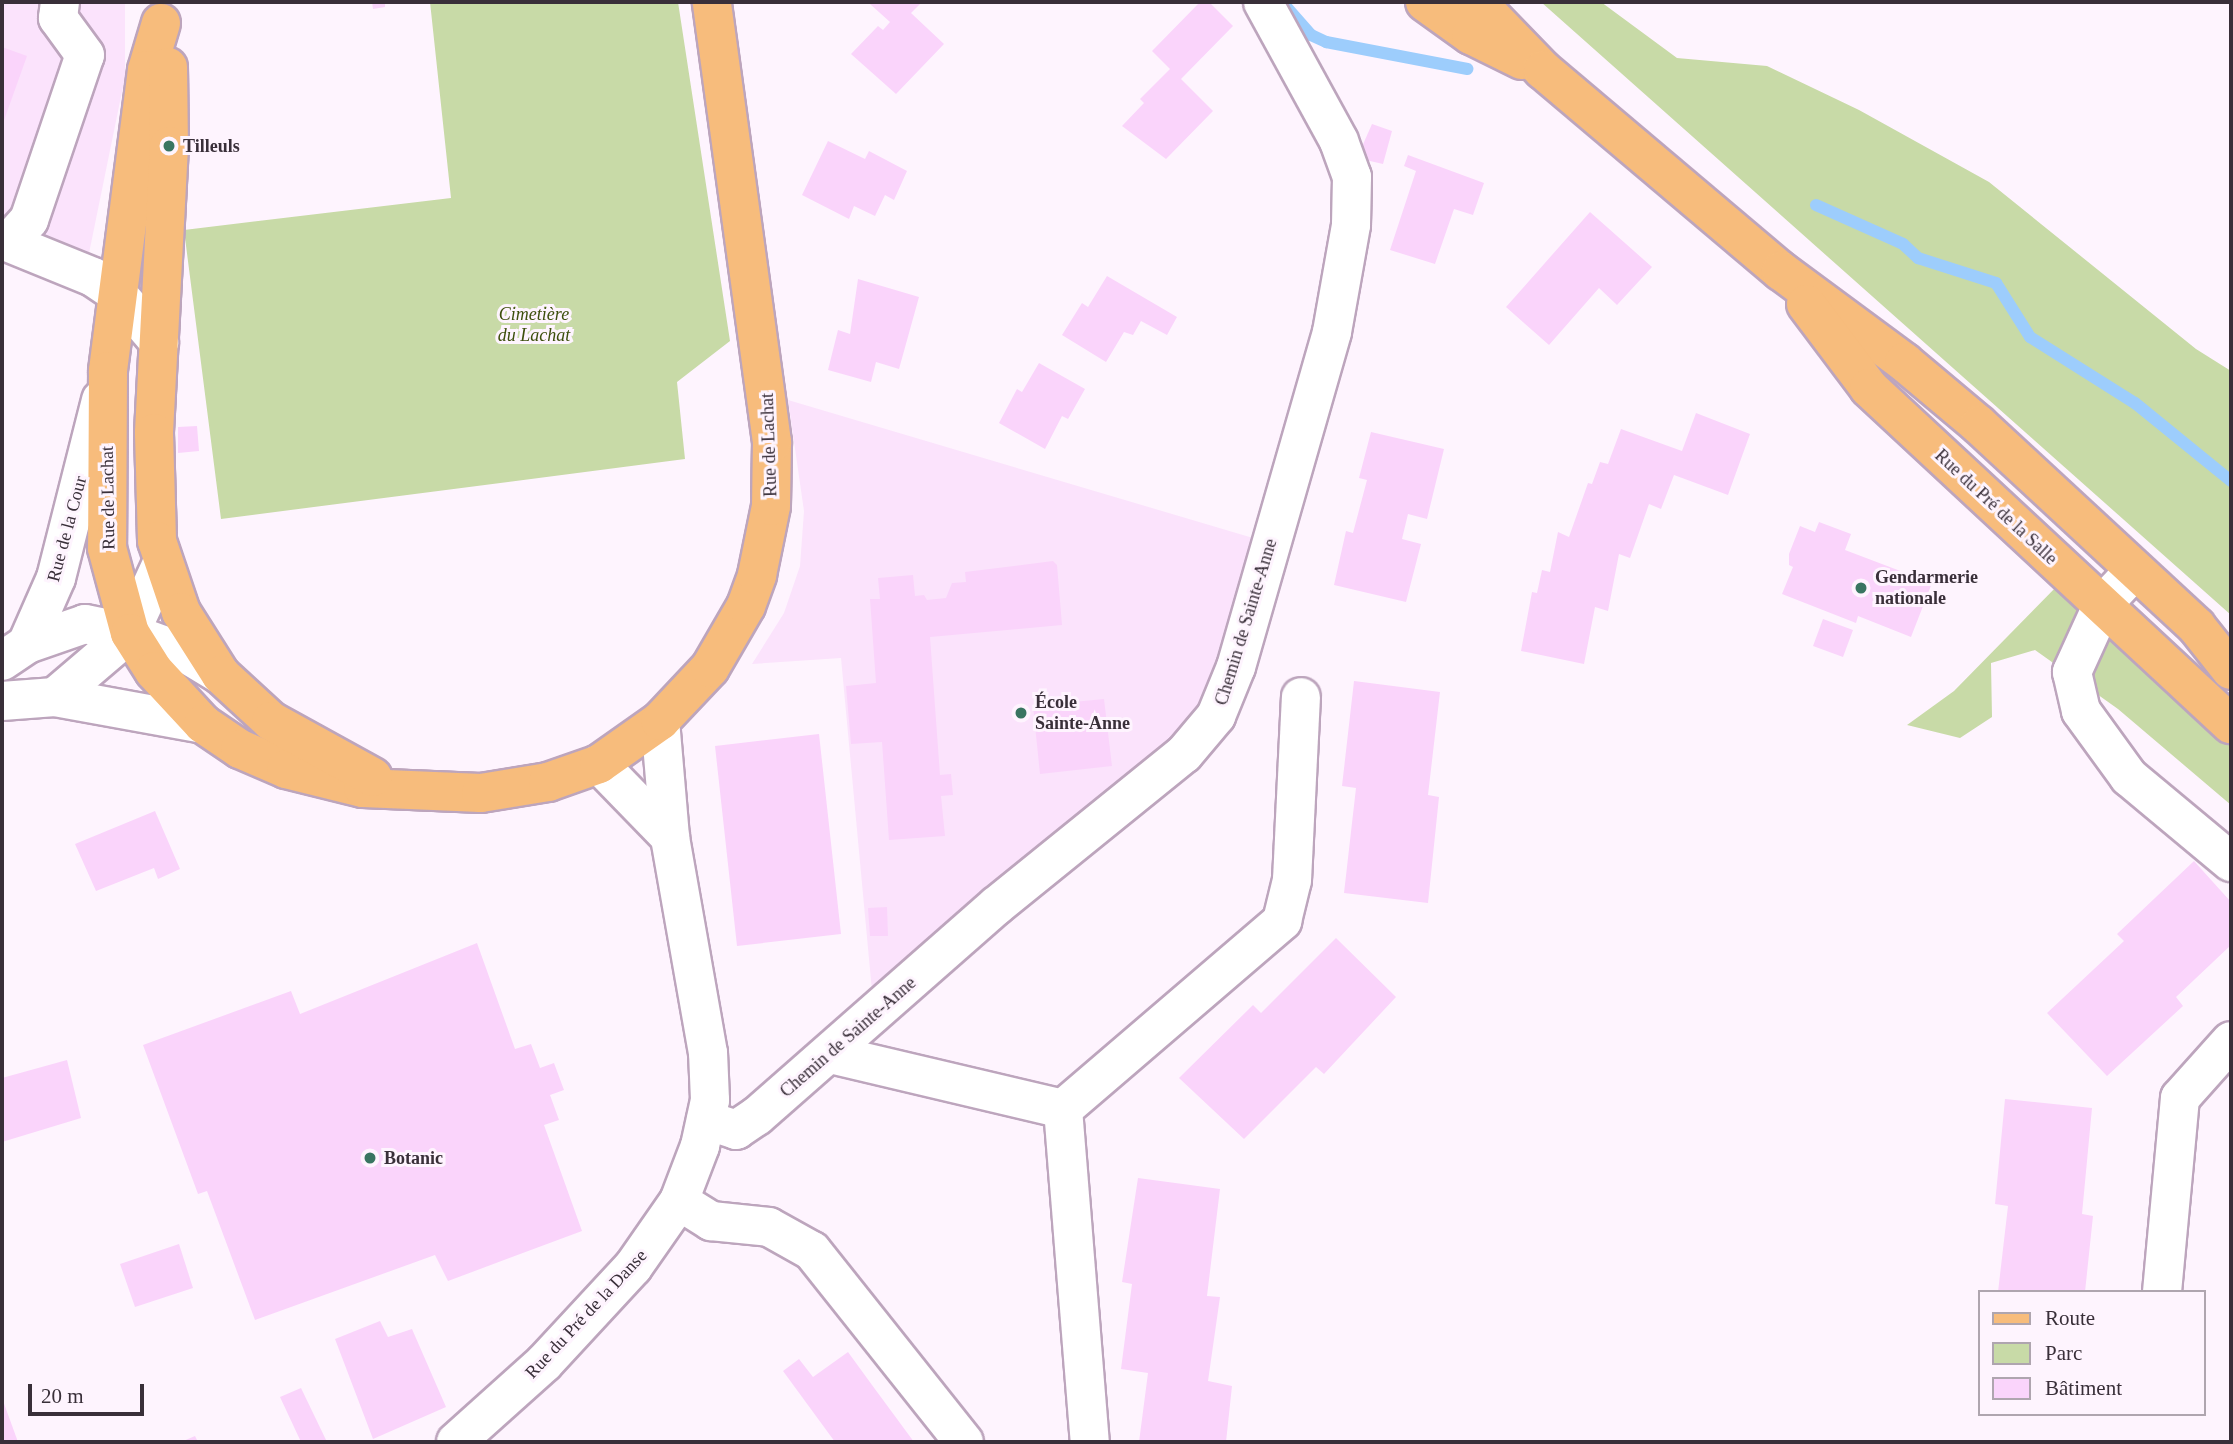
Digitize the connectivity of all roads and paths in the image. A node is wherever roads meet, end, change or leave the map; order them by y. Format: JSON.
{"nodes":[{"id":1,"x":60,"y":2,"type":"edge"},
{"id":2,"x":712,"y":2,"type":"edge"},
{"id":3,"x":1426,"y":2,"type":"edge"},
{"id":4,"x":1477,"y":2,"type":"edge"},
{"id":5,"x":1270,"y":7,"type":"edge"},
{"id":6,"x":161,"y":12,"type":"edge"},
{"id":7,"x":1543,"y":70,"type":"junction"},
{"id":8,"x":5,"y":241,"type":"edge"},
{"id":9,"x":1781,"y":271,"type":"junction"},
{"id":10,"x":117,"y":293,"type":"junction"},
{"id":11,"x":159,"y":342,"type":"junction"},
{"id":12,"x":108,"y":371,"type":"junction"},
{"id":13,"x":163,"y":561,"type":"junction"},
{"id":14,"x":2134,"y":571,"type":"junction"},
{"id":15,"x":2103,"y":604,"type":"junction"},
{"id":16,"x":130,"y":633,"type":"junction"},
{"id":17,"x":14,"y":652,"type":"edge"},
{"id":18,"x":2231,"y":670,"type":"edge"},
{"id":19,"x":221,"y":675,"type":"junction"},
{"id":20,"x":55,"y":697,"type":"junction"},
{"id":21,"x":1300,"y":697,"type":"dead end"},
{"id":22,"x":2,"y":701,"type":"edge"},
{"id":23,"x":660,"y":721,"type":"junction"},
{"id":24,"x":203,"y":724,"type":"junction"},
{"id":25,"x":2231,"y":724,"type":"edge"},
{"id":26,"x":599,"y":764,"type":"junction"},
{"id":27,"x":414,"y":793,"type":"junction"},
{"id":28,"x":670,"y":837,"type":"junction"},
{"id":29,"x":2231,"y":862,"type":"edge"},
{"id":30,"x":2231,"y":1041,"type":"edge"},
{"id":31,"x":830,"y":1054,"type":"junction"},
{"id":32,"x":1063,"y":1109,"type":"junction"},
{"id":33,"x":706,"y":1120,"type":"junction"},
{"id":34,"x":679,"y":1201,"type":"junction"},
{"id":35,"x":2162,"y":1290,"type":"edge"},
{"id":36,"x":456,"y":1442,"type":"edge"},
{"id":37,"x":964,"y":1442,"type":"edge"},
{"id":38,"x":1090,"y":1442,"type":"edge"}],
"edges":[{"from":1,"to":8,"type":"street"},
{"from":2,"to":23,"type":"main road","name":"Rue de Lachat"},
{"from":3,"to":7,"type":"main road","name":"Rue du Pré de la Salle"},
{"from":4,"to":7,"type":"main road","name":"Rue du Pré de la Salle"},
{"from":5,"to":31,"type":"street","name":"Chemin de Sainte-Anne"},
{"from":6,"to":10,"type":"main road","name":"Rue de Lachat"},
{"from":6,"to":11,"type":"main road","name":"Rue de Lachat"},
{"from":7,"to":9,"type":"main road","name":"Rue du Pré de la Salle"},
{"from":8,"to":10,"type":"street"},
{"from":9,"to":14,"type":"main road","name":"Rue du Pré de la Salle"},
{"from":9,"to":15,"type":"main road","name":"Rue du Pré de la Salle"},
{"from":10,"to":11,"type":"street"},
{"from":10,"to":12,"type":"main road","name":"Rue de Lachat"},
{"from":11,"to":13,"type":"main road","name":"Rue de Lachat"},
{"from":12,"to":16,"type":"main road","name":"Rue de Lachat"},
{"from":12,"to":17,"type":"street","name":"Rue de la Cour"},
{"from":13,"to":16,"type":"street"},
{"from":13,"to":19,"type":"main road","name":"Rue de Lachat"},
{"from":14,"to":15,"type":"street"},
{"from":14,"to":18,"type":"main road","name":"Rue du Pré de la Salle"},
{"from":15,"to":25,"type":"main road","name":"Rue du Pré de la Salle"},
{"from":15,"to":29,"type":"street"},
{"from":16,"to":17,"type":"street","name":"Rue de la Cour"},
{"from":16,"to":19,"type":"street","name":"Rue de la Cour"},
{"from":16,"to":20,"type":"street"},
{"from":16,"to":24,"type":"main road","name":"Rue de Lachat"},
{"from":19,"to":27,"type":"main road","name":"Rue de Lachat"},
{"from":20,"to":22,"type":"street"},
{"from":20,"to":24,"type":"street"},
{"from":21,"to":32,"type":"street"},
{"from":23,"to":26,"type":"main road","name":"Rue de Lachat"},
{"from":23,"to":28,"type":"street","name":"Rue du Pré de la Danse"},
{"from":24,"to":27,"type":"main road","name":"Rue de Lachat"},
{"from":26,"to":27,"type":"main road","name":"Rue de Lachat"},
{"from":26,"to":28,"type":"street"},
{"from":28,"to":33,"type":"street","name":"Rue du Pré de la Danse"},
{"from":30,"to":35,"type":"street"},
{"from":31,"to":32,"type":"street"},
{"from":31,"to":33,"type":"street","name":"Chemin de Sainte-Anne"},
{"from":32,"to":38,"type":"street"},
{"from":33,"to":34,"type":"street","name":"Rue du Pré de la Danse"},
{"from":34,"to":36,"type":"street","name":"Rue du Pré de la Danse"},
{"from":34,"to":37,"type":"street"}]}
